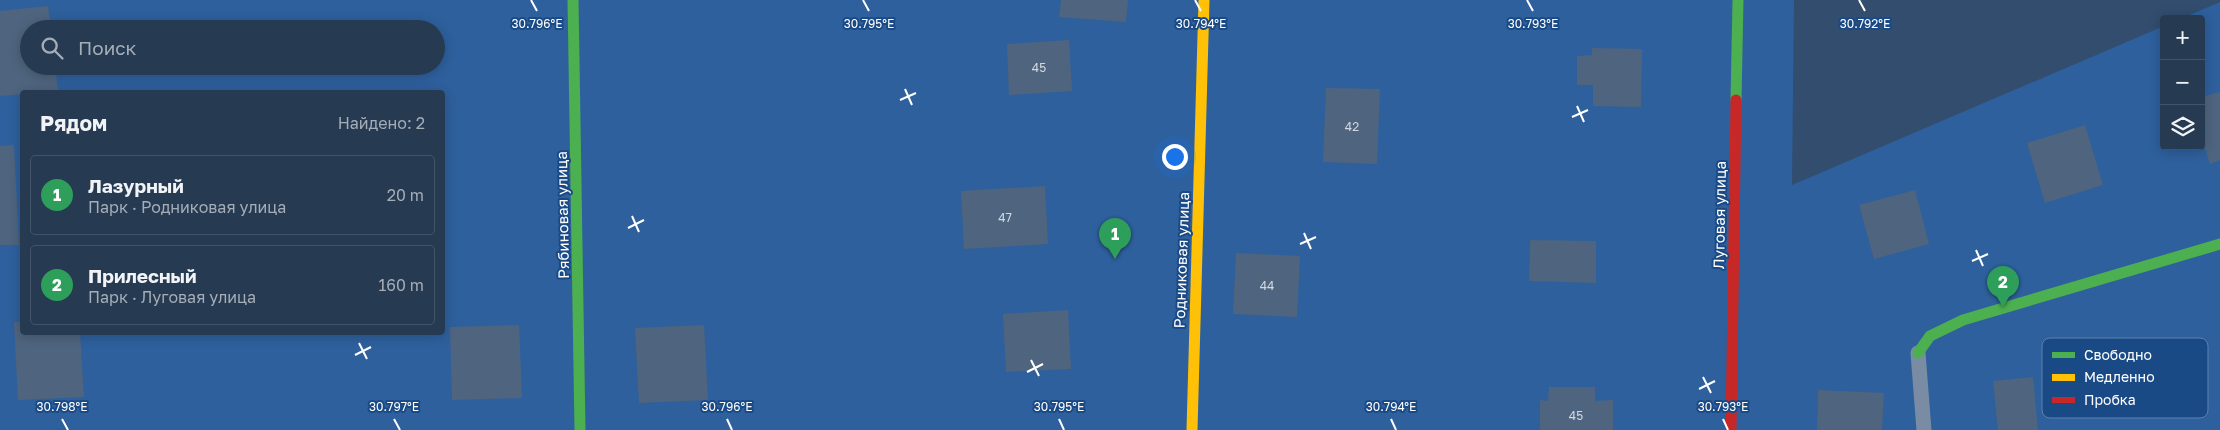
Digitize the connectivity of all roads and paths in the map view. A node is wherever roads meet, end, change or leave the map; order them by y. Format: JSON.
{"nodes":[{"id":1,"x":573,"y":0,"type":"edge"},
{"id":2,"x":1204,"y":0,"type":"edge"},
{"id":3,"x":1738,"y":0,"type":"edge"},
{"id":4,"x":2220,"y":244,"type":"edge"},
{"id":5,"x":1918,"y":353,"type":"joint"},
{"id":6,"x":580,"y":430,"type":"edge"},
{"id":7,"x":1192,"y":430,"type":"edge"},
{"id":8,"x":1731,"y":430,"type":"edge"},
{"id":9,"x":1924,"y":430,"type":"edge"}],
"edges":[{"from":1,"to":6,"type":"street","name":"Рябиновая улица"},
{"from":2,"to":7,"type":"street","name":"Родниковая улица"},
{"from":3,"to":8,"type":"street","name":"Луговая улица"},
{"from":4,"to":5,"type":"street"},
{"from":5,"to":9,"type":"lane"}]}
